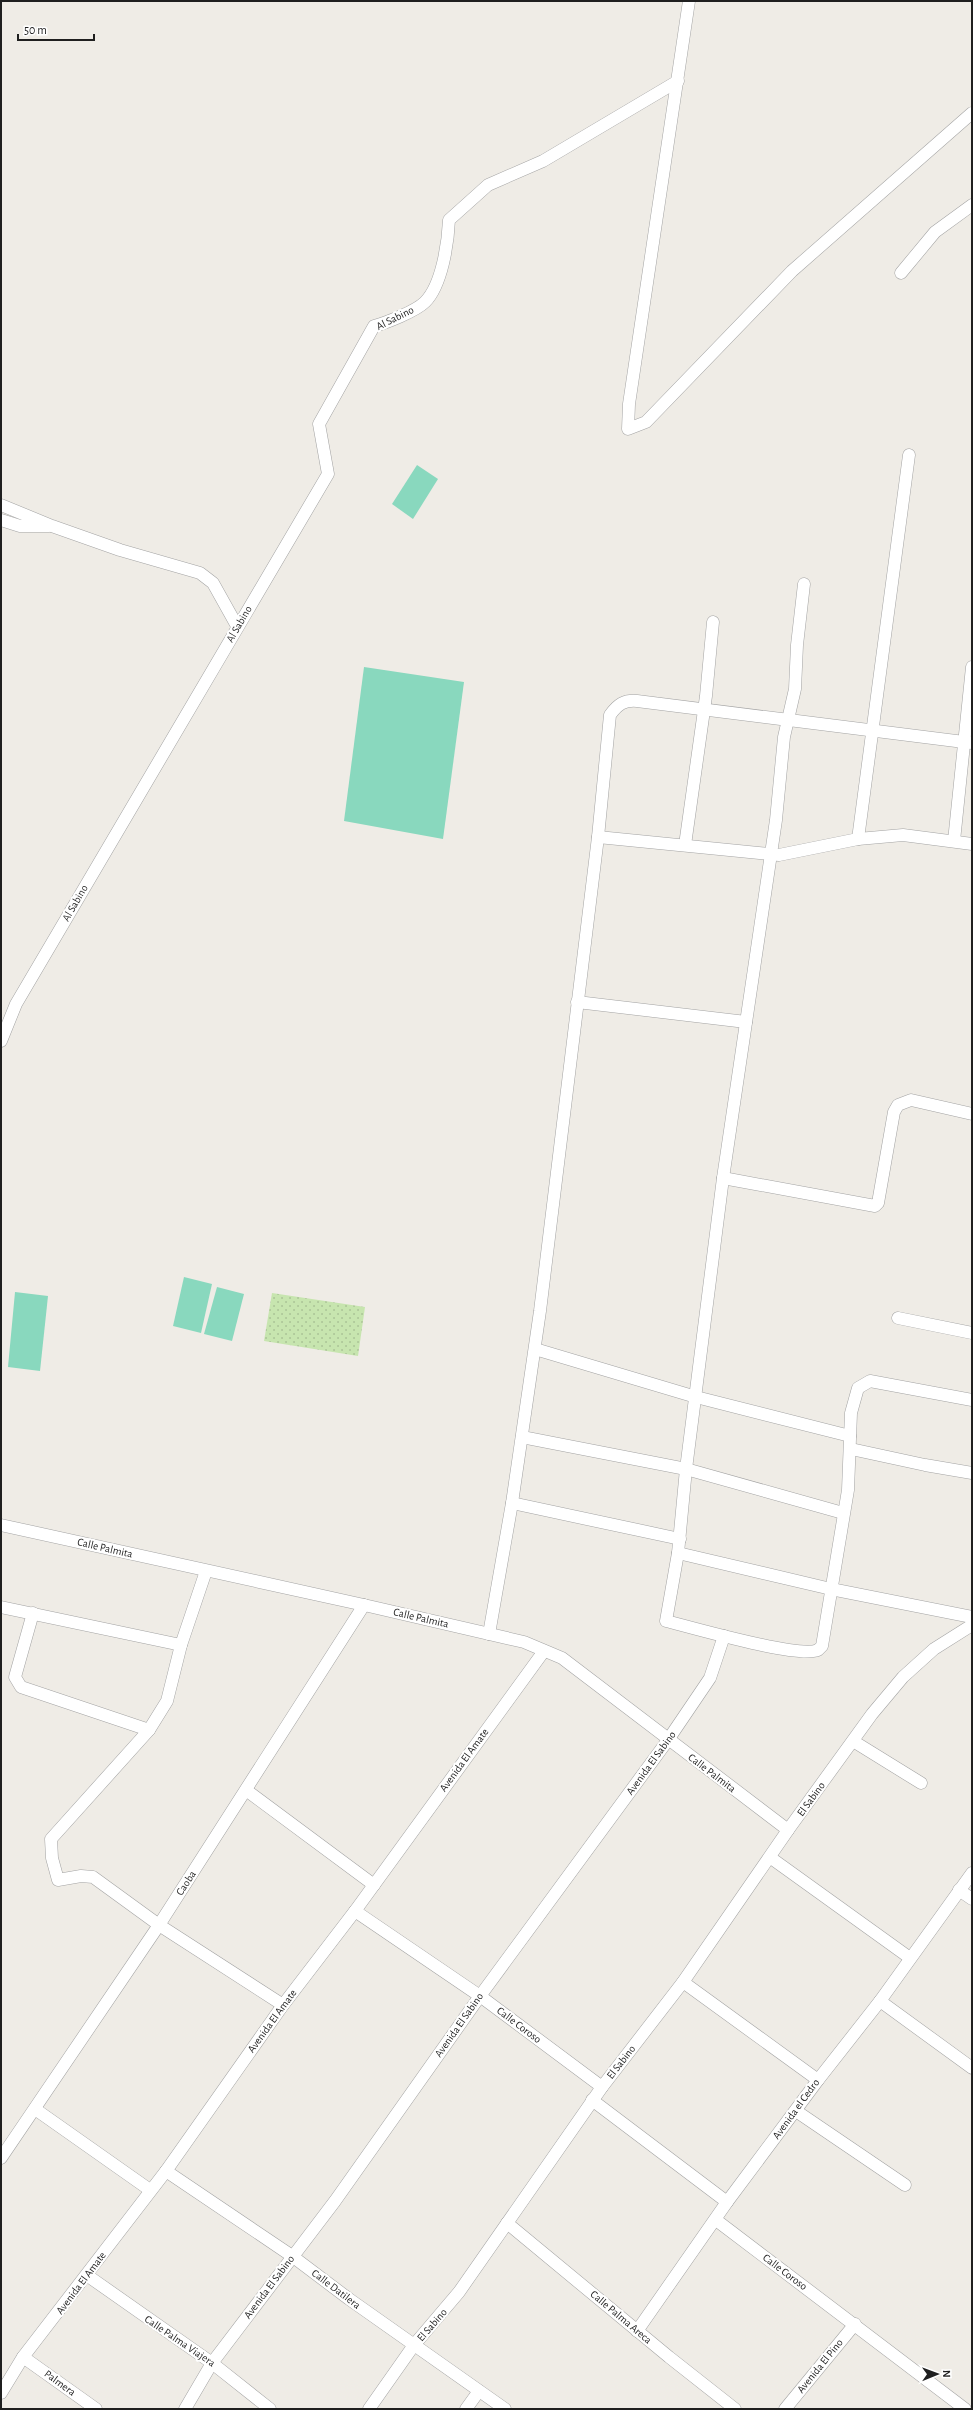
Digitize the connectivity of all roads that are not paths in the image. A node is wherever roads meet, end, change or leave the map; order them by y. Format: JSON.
{"nodes":[{"id":1,"x":688,"y":1,"type":"edge"},
{"id":2,"x":678,"y":81,"type":"junction"},
{"id":3,"x":972,"y":113,"type":"edge"},
{"id":4,"x":972,"y":205,"type":"edge"},
{"id":5,"x":901,"y":273,"type":"dead end"},
{"id":6,"x":909,"y":455,"type":"dead end"},
{"id":7,"x":1,"y":505,"type":"edge"},
{"id":8,"x":1,"y":520,"type":"edge"},
{"id":9,"x":52,"y":526,"type":"junction"},
{"id":10,"x":804,"y":584,"type":"dead end"},
{"id":11,"x":713,"y":622,"type":"dead end"},
{"id":12,"x":237,"y":626,"type":"junction"},
{"id":13,"x":972,"y":668,"type":"edge"},
{"id":14,"x":704,"y":710,"type":"junction"},
{"id":15,"x":789,"y":719,"type":"junction"},
{"id":16,"x":873,"y":732,"type":"junction"},
{"id":17,"x":968,"y":743,"type":"edge"},
{"id":18,"x":598,"y":837,"type":"junction"},
{"id":19,"x":858,"y":839,"type":"junction"},
{"id":20,"x":954,"y":841,"type":"junction"},
{"id":21,"x":972,"y":844,"type":"edge"},
{"id":22,"x":685,"y":845,"type":"junction"},
{"id":23,"x":771,"y":853,"type":"junction"},
{"id":24,"x":577,"y":1002,"type":"junction"},
{"id":25,"x":5,"y":1019,"type":"edge"},
{"id":26,"x":746,"y":1022,"type":"junction"},
{"id":27,"x":1,"y":1041,"type":"edge"},
{"id":28,"x":972,"y":1114,"type":"edge"},
{"id":29,"x":723,"y":1178,"type":"junction"},
{"id":30,"x":898,"y":1318,"type":"dead end"},
{"id":31,"x":972,"y":1333,"type":"edge"},
{"id":32,"x":535,"y":1349,"type":"junction"},
{"id":33,"x":696,"y":1397,"type":"junction"},
{"id":34,"x":972,"y":1400,"type":"edge"},
{"id":35,"x":522,"y":1436,"type":"junction"},
{"id":36,"x":850,"y":1436,"type":"junction"},
{"id":37,"x":851,"y":1449,"type":"junction"},
{"id":38,"x":686,"y":1470,"type":"junction"},
{"id":39,"x":972,"y":1473,"type":"edge"},
{"id":40,"x":512,"y":1503,"type":"junction"},
{"id":41,"x":843,"y":1514,"type":"junction"},
{"id":42,"x":1,"y":1525,"type":"edge"},
{"id":43,"x":680,"y":1539,"type":"junction"},
{"id":44,"x":678,"y":1553,"type":"junction"},
{"id":45,"x":206,"y":1571,"type":"junction"},
{"id":46,"x":831,"y":1589,"type":"junction"},
{"id":47,"x":364,"y":1604,"type":"junction"},
{"id":48,"x":1,"y":1608,"type":"edge"},
{"id":49,"x":33,"y":1613,"type":"junction"},
{"id":50,"x":972,"y":1617,"type":"edge"},
{"id":51,"x":972,"y":1624,"type":"edge"},
{"id":52,"x":489,"y":1634,"type":"junction"},
{"id":53,"x":724,"y":1636,"type":"junction"},
{"id":54,"x":181,"y":1645,"type":"junction"},
{"id":55,"x":544,"y":1651,"type":"junction"},
{"id":56,"x":149,"y":1730,"type":"junction"},
{"id":57,"x":668,"y":1740,"type":"junction"},
{"id":58,"x":853,"y":1741,"type":"junction"},
{"id":59,"x":921,"y":1784,"type":"dead end"},
{"id":60,"x":246,"y":1790,"type":"junction"},
{"id":61,"x":788,"y":1830,"type":"junction"},
{"id":62,"x":771,"y":1858,"type":"junction"},
{"id":63,"x":972,"y":1873,"type":"edge"},
{"id":64,"x":374,"y":1885,"type":"junction"},
{"id":65,"x":959,"y":1890,"type":"junction"},
{"id":66,"x":972,"y":1899,"type":"edge"},
{"id":67,"x":355,"y":1911,"type":"junction"},
{"id":68,"x":159,"y":1925,"type":"junction"},
{"id":69,"x":910,"y":1958,"type":"junction"},
{"id":70,"x":683,"y":1982,"type":"junction"},
{"id":71,"x":480,"y":1996,"type":"junction"},
{"id":72,"x":880,"y":2001,"type":"junction"},
{"id":73,"x":283,"y":2005,"type":"junction"},
{"id":74,"x":972,"y":2068,"type":"edge"},
{"id":75,"x":818,"y":2080,"type":"junction"},
{"id":76,"x":602,"y":2087,"type":"junction"},
{"id":77,"x":592,"y":2100,"type":"junction"},
{"id":78,"x":35,"y":2109,"type":"junction"},
{"id":79,"x":796,"y":2111,"type":"junction"},
{"id":80,"x":1,"y":2158,"type":"edge"},
{"id":81,"x":166,"y":2171,"type":"junction"},
{"id":82,"x":905,"y":2185,"type":"dead end"},
{"id":83,"x":150,"y":2190,"type":"junction"},
{"id":84,"x":727,"y":2202,"type":"junction"},
{"id":85,"x":716,"y":2220,"type":"junction"},
{"id":86,"x":507,"y":2223,"type":"junction"},
{"id":87,"x":292,"y":2256,"type":"junction"},
{"id":88,"x":88,"y":2276,"type":"junction"},
{"id":89,"x":855,"y":2324,"type":"junction"},
{"id":90,"x":638,"y":2331,"type":"junction"},
{"id":91,"x":414,"y":2345,"type":"junction"},
{"id":92,"x":24,"y":2357,"type":"junction"},
{"id":93,"x":212,"y":2363,"type":"junction"},
{"id":94,"x":478,"y":2391,"type":"junction"},
{"id":95,"x":1,"y":2393,"type":"edge"},
{"id":96,"x":96,"y":2409,"type":"edge"},
{"id":97,"x":185,"y":2409,"type":"edge"},
{"id":98,"x":270,"y":2409,"type":"edge"},
{"id":99,"x":369,"y":2409,"type":"edge"},
{"id":100,"x":466,"y":2409,"type":"edge"},
{"id":101,"x":505,"y":2409,"type":"edge"},
{"id":102,"x":735,"y":2409,"type":"edge"},
{"id":103,"x":785,"y":2409,"type":"edge"},
{"id":104,"x":965,"y":2409,"type":"edge"}],
"edges":[{"from":1,"to":2,"type":"street"},
{"from":2,"to":3,"type":"street"},
{"from":2,"to":12,"type":"street","name":"Al Sabino"},
{"from":4,"to":5,"type":"street"},
{"from":6,"to":16,"type":"street"},
{"from":7,"to":9,"type":"street"},
{"from":8,"to":9,"type":"street"},
{"from":9,"to":12,"type":"street"},
{"from":10,"to":15,"type":"street"},
{"from":11,"to":14,"type":"street"},
{"from":12,"to":25,"type":"street","name":"Al Sabino"},
{"from":13,"to":17,"type":"street"},
{"from":14,"to":15,"type":"street"},
{"from":14,"to":18,"type":"street"},
{"from":14,"to":22,"type":"street"},
{"from":15,"to":16,"type":"street"},
{"from":15,"to":23,"type":"street"},
{"from":16,"to":17,"type":"street"},
{"from":16,"to":19,"type":"street"},
{"from":17,"to":20,"type":"street"},
{"from":18,"to":22,"type":"street"},
{"from":18,"to":24,"type":"street"},
{"from":19,"to":20,"type":"street"},
{"from":19,"to":23,"type":"street"},
{"from":20,"to":21,"type":"street"},
{"from":22,"to":23,"type":"street"},
{"from":23,"to":26,"type":"street"},
{"from":24,"to":26,"type":"street"},
{"from":24,"to":32,"type":"street"},
{"from":25,"to":27,"type":"street","name":"Al Sabino"},
{"from":26,"to":29,"type":"street"},
{"from":28,"to":29,"type":"street"},
{"from":29,"to":33,"type":"street"},
{"from":30,"to":31,"type":"street"},
{"from":32,"to":33,"type":"street"},
{"from":32,"to":35,"type":"street"},
{"from":33,"to":36,"type":"street"},
{"from":33,"to":38,"type":"street"},
{"from":34,"to":36,"type":"street"},
{"from":35,"to":38,"type":"street"},
{"from":35,"to":40,"type":"street"},
{"from":36,"to":37,"type":"street"},
{"from":37,"to":39,"type":"street"},
{"from":37,"to":41,"type":"street"},
{"from":38,"to":41,"type":"street"},
{"from":38,"to":43,"type":"street"},
{"from":40,"to":43,"type":"street"},
{"from":40,"to":52,"type":"street"},
{"from":41,"to":46,"type":"street"},
{"from":42,"to":45,"type":"street","name":"Calle Palmita"},
{"from":43,"to":44,"type":"street"},
{"from":44,"to":46,"type":"street"},
{"from":44,"to":53,"type":"street"},
{"from":45,"to":47,"type":"street","name":"Calle Palmita"},
{"from":45,"to":54,"type":"street"},
{"from":46,"to":50,"type":"street"},
{"from":46,"to":53,"type":"street"},
{"from":47,"to":52,"type":"street","name":"Calle Palmita"},
{"from":47,"to":60,"type":"street","name":"Caoba"},
{"from":48,"to":49,"type":"street"},
{"from":49,"to":54,"type":"street"},
{"from":49,"to":56,"type":"street"},
{"from":51,"to":58,"type":"street","name":"El Sabino"},
{"from":52,"to":55,"type":"street","name":"Calle Palmita"},
{"from":53,"to":57,"type":"street","name":"Avenida El Sabino"},
{"from":54,"to":56,"type":"street"},
{"from":55,"to":57,"type":"street","name":"Calle Palmita"},
{"from":55,"to":64,"type":"street","name":"Avenida El Amate"},
{"from":56,"to":68,"type":"street"},
{"from":57,"to":61,"type":"street","name":"Calle Palmita"},
{"from":57,"to":71,"type":"street","name":"Avenida El Sabino"},
{"from":58,"to":59,"type":"street"},
{"from":58,"to":61,"type":"street","name":"El Sabino"},
{"from":60,"to":64,"type":"street"},
{"from":60,"to":68,"type":"street","name":"Caoba"},
{"from":61,"to":62,"type":"street","name":"El Sabino"},
{"from":62,"to":69,"type":"street"},
{"from":62,"to":70,"type":"street","name":"El Sabino"},
{"from":63,"to":65,"type":"street","name":"Avenida el Cedro"},
{"from":64,"to":67,"type":"street","name":"Avenida El Amate"},
{"from":65,"to":66,"type":"street"},
{"from":65,"to":69,"type":"street","name":"Avenida el Cedro"},
{"from":67,"to":71,"type":"street","name":"Calle Coroso"},
{"from":67,"to":73,"type":"street","name":"Avenida El Amate"},
{"from":68,"to":73,"type":"street"},
{"from":68,"to":78,"type":"street","name":"Caoba"},
{"from":69,"to":72,"type":"street","name":"Avenida el Cedro"},
{"from":70,"to":75,"type":"street"},
{"from":70,"to":76,"type":"street","name":"El Sabino"},
{"from":71,"to":76,"type":"street","name":"Calle Coroso"},
{"from":71,"to":87,"type":"street","name":"Avenida El Sabino"},
{"from":72,"to":74,"type":"street"},
{"from":72,"to":75,"type":"street","name":"Avenida el Cedro"},
{"from":73,"to":81,"type":"street","name":"Avenida El Amate"},
{"from":75,"to":79,"type":"street","name":"Avenida el Cedro"},
{"from":76,"to":77,"type":"street","name":"El Sabino"},
{"from":77,"to":84,"type":"street"},
{"from":77,"to":86,"type":"street","name":"El Sabino"},
{"from":78,"to":80,"type":"street","name":"Caoba"},
{"from":78,"to":83,"type":"street"},
{"from":79,"to":82,"type":"street"},
{"from":79,"to":84,"type":"street","name":"Avenida el Cedro"},
{"from":81,"to":83,"type":"street","name":"Avenida El Amate"},
{"from":81,"to":87,"type":"street","name":"Calle Datilera"},
{"from":83,"to":88,"type":"street","name":"Avenida El Amate"},
{"from":84,"to":85,"type":"street","name":"Avenida el Cedro"},
{"from":85,"to":89,"type":"street","name":"Calle Coroso"},
{"from":85,"to":90,"type":"street","name":"Avenida el Cedro"},
{"from":86,"to":90,"type":"street","name":"Calle Palma Areca"},
{"from":86,"to":91,"type":"street","name":"El Sabino"},
{"from":87,"to":91,"type":"street","name":"Calle Datilera"},
{"from":87,"to":93,"type":"street","name":"Avenida El Sabino"},
{"from":88,"to":92,"type":"street","name":"Avenida El Amate"},
{"from":88,"to":93,"type":"street","name":"Calle Palma Viajera"},
{"from":89,"to":103,"type":"street","name":"Avenida El Pino"},
{"from":89,"to":104,"type":"street","name":"Calle Coroso"},
{"from":90,"to":102,"type":"street","name":"Calle Palma Areca"},
{"from":91,"to":94,"type":"street","name":"Calle Datilera"},
{"from":91,"to":99,"type":"street","name":"El Sabino"},
{"from":92,"to":95,"type":"street","name":"Avenida El Amate"},
{"from":92,"to":96,"type":"street","name":"Palmera"},
{"from":93,"to":97,"type":"street","name":"Avenida El Sabino"},
{"from":93,"to":98,"type":"street","name":"Calle Palma Viajera"},
{"from":94,"to":100,"type":"street"},
{"from":94,"to":101,"type":"street","name":"Calle Datilera"}]}
